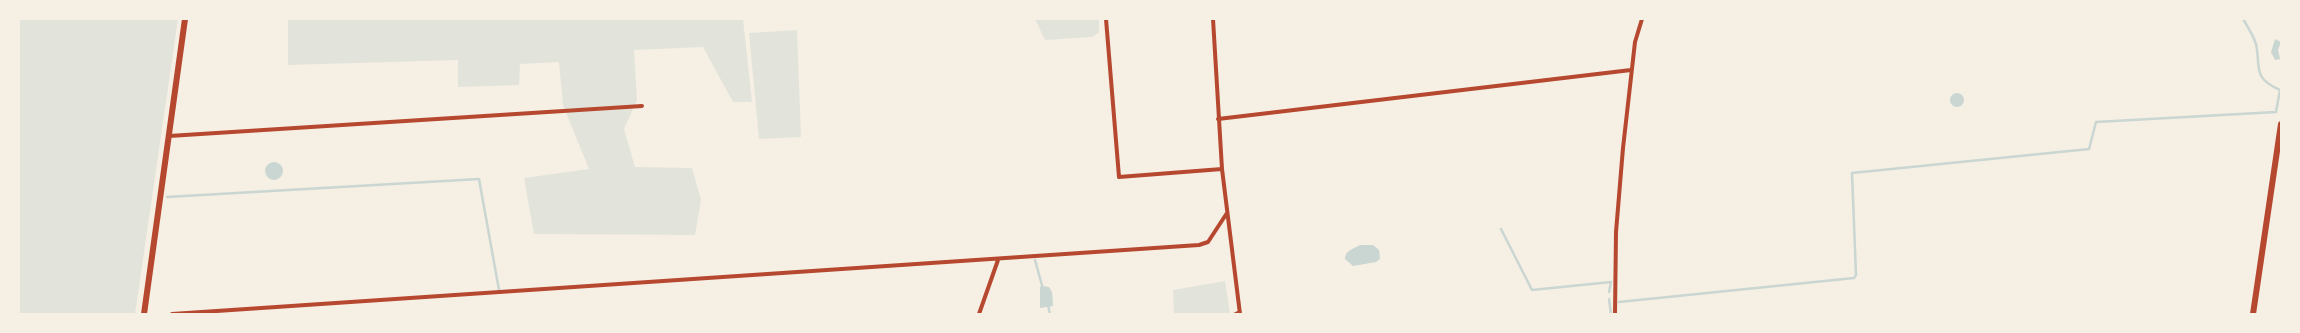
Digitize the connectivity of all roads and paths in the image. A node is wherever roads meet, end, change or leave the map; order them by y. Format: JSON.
{"nodes":[{"id":1,"x":185,"y":19,"type":"edge"},
{"id":2,"x":1106,"y":19,"type":"edge"},
{"id":3,"x":1213,"y":19,"type":"edge"},
{"id":4,"x":1642,"y":19,"type":"edge"},
{"id":5,"x":1631,"y":70,"type":"junction"},
{"id":6,"x":642,"y":106,"type":"dead end"},
{"id":7,"x":1218,"y":119,"type":"junction"},
{"id":8,"x":2281,"y":124,"type":"edge"},
{"id":9,"x":169,"y":136,"type":"junction"},
{"id":10,"x":1222,"y":169,"type":"junction"},
{"id":11,"x":1227,"y":213,"type":"junction"},
{"id":12,"x":998,"y":260,"type":"junction"},
{"id":13,"x":1240,"y":312,"type":"edge"},
{"id":14,"x":144,"y":314,"type":"edge"},
{"id":15,"x":172,"y":314,"type":"edge"},
{"id":16,"x":979,"y":314,"type":"edge"},
{"id":17,"x":1234,"y":314,"type":"edge"},
{"id":18,"x":1615,"y":314,"type":"edge"},
{"id":19,"x":2253,"y":314,"type":"edge"}],
"edges":[{"from":1,"to":9,"type":"street"},
{"from":2,"to":10,"type":"street"},
{"from":3,"to":7,"type":"street"},
{"from":4,"to":5,"type":"street"},
{"from":5,"to":7,"type":"street"},
{"from":5,"to":18,"type":"street"},
{"from":6,"to":9,"type":"street"},
{"from":7,"to":10,"type":"street"},
{"from":8,"to":19,"type":"street"},
{"from":9,"to":14,"type":"street"},
{"from":10,"to":11,"type":"street"},
{"from":11,"to":12,"type":"street"},
{"from":11,"to":13,"type":"street"},
{"from":12,"to":15,"type":"street"},
{"from":12,"to":16,"type":"street"},
{"from":13,"to":17,"type":"lane"}]}
